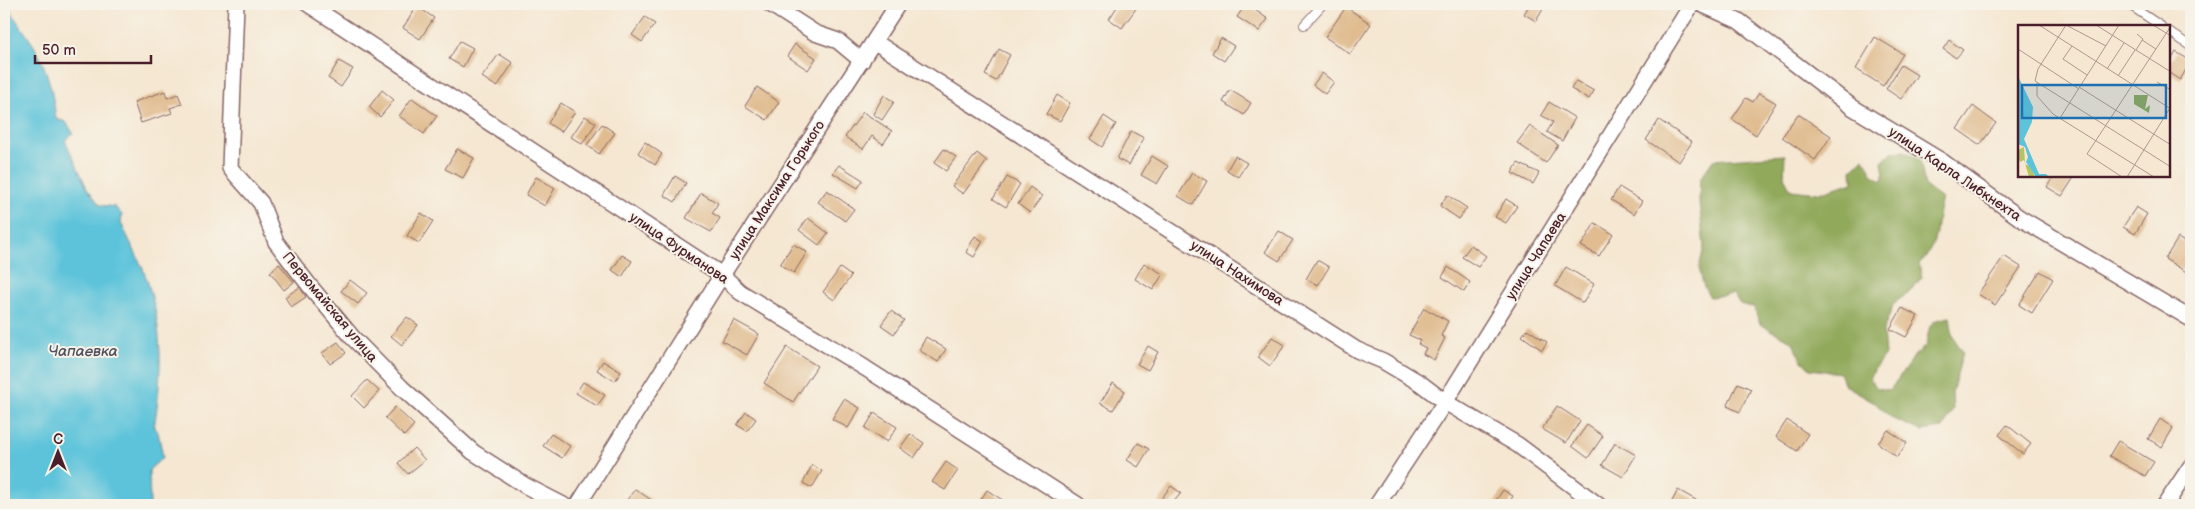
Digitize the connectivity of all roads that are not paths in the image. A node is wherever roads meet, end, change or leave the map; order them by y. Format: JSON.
{"nodes":[{"id":1,"x":236,"y":4,"type":"edge"},
{"id":2,"x":308,"y":4,"type":"edge"},
{"id":3,"x":770,"y":4,"type":"edge"},
{"id":4,"x":898,"y":4,"type":"edge"},
{"id":5,"x":1322,"y":4,"type":"edge"},
{"id":6,"x":1692,"y":4,"type":"edge"},
{"id":7,"x":1701,"y":4,"type":"edge"},
{"id":8,"x":2128,"y":4,"type":"edge"},
{"id":9,"x":1304,"y":25,"type":"dead end"},
{"id":10,"x":2160,"y":25,"type":"edge"},
{"id":11,"x":2170,"y":33,"type":"edge"},
{"id":12,"x":875,"y":42,"type":"junction"},
{"id":13,"x":2191,"y":47,"type":"edge"},
{"id":14,"x":862,"y":61,"type":"junction"},
{"id":15,"x":722,"y":275,"type":"junction"},
{"id":16,"x":2191,"y":319,"type":"edge"},
{"id":17,"x":1445,"y":402,"type":"junction"},
{"id":18,"x":2191,"y":466,"type":"edge"},
{"id":19,"x":563,"y":505,"type":"edge"},
{"id":20,"x":578,"y":505,"type":"edge"},
{"id":21,"x":1078,"y":505,"type":"edge"},
{"id":22,"x":1376,"y":505,"type":"edge"},
{"id":23,"x":1598,"y":505,"type":"edge"},
{"id":24,"x":2165,"y":505,"type":"edge"}],
"edges":[{"from":1,"to":19,"type":"street","name":"Первомайская улица"},
{"from":2,"to":15,"type":"street","name":"улица Фурманова"},
{"from":3,"to":14,"type":"street"},
{"from":4,"to":12,"type":"street","name":"улица Максима Горького"},
{"from":5,"to":9,"type":"lane"},
{"from":6,"to":17,"type":"street","name":"улица Чапаева"},
{"from":7,"to":16,"type":"street","name":"улица Карла Либкнехта"},
{"from":8,"to":10,"type":"lane"},
{"from":11,"to":13,"type":"lane"},
{"from":12,"to":14,"type":"street","name":"улица Максима Горького"},
{"from":12,"to":17,"type":"street","name":"улица Нахимова"},
{"from":14,"to":15,"type":"street","name":"улица Максима Горького"},
{"from":15,"to":20,"type":"street","name":"улица Максима Горького"},
{"from":15,"to":21,"type":"street","name":"улица Фурманова"},
{"from":17,"to":22,"type":"street","name":"улица Чапаева"},
{"from":17,"to":23,"type":"street","name":"улица Нахимова"},
{"from":18,"to":24,"type":"street"}]}
